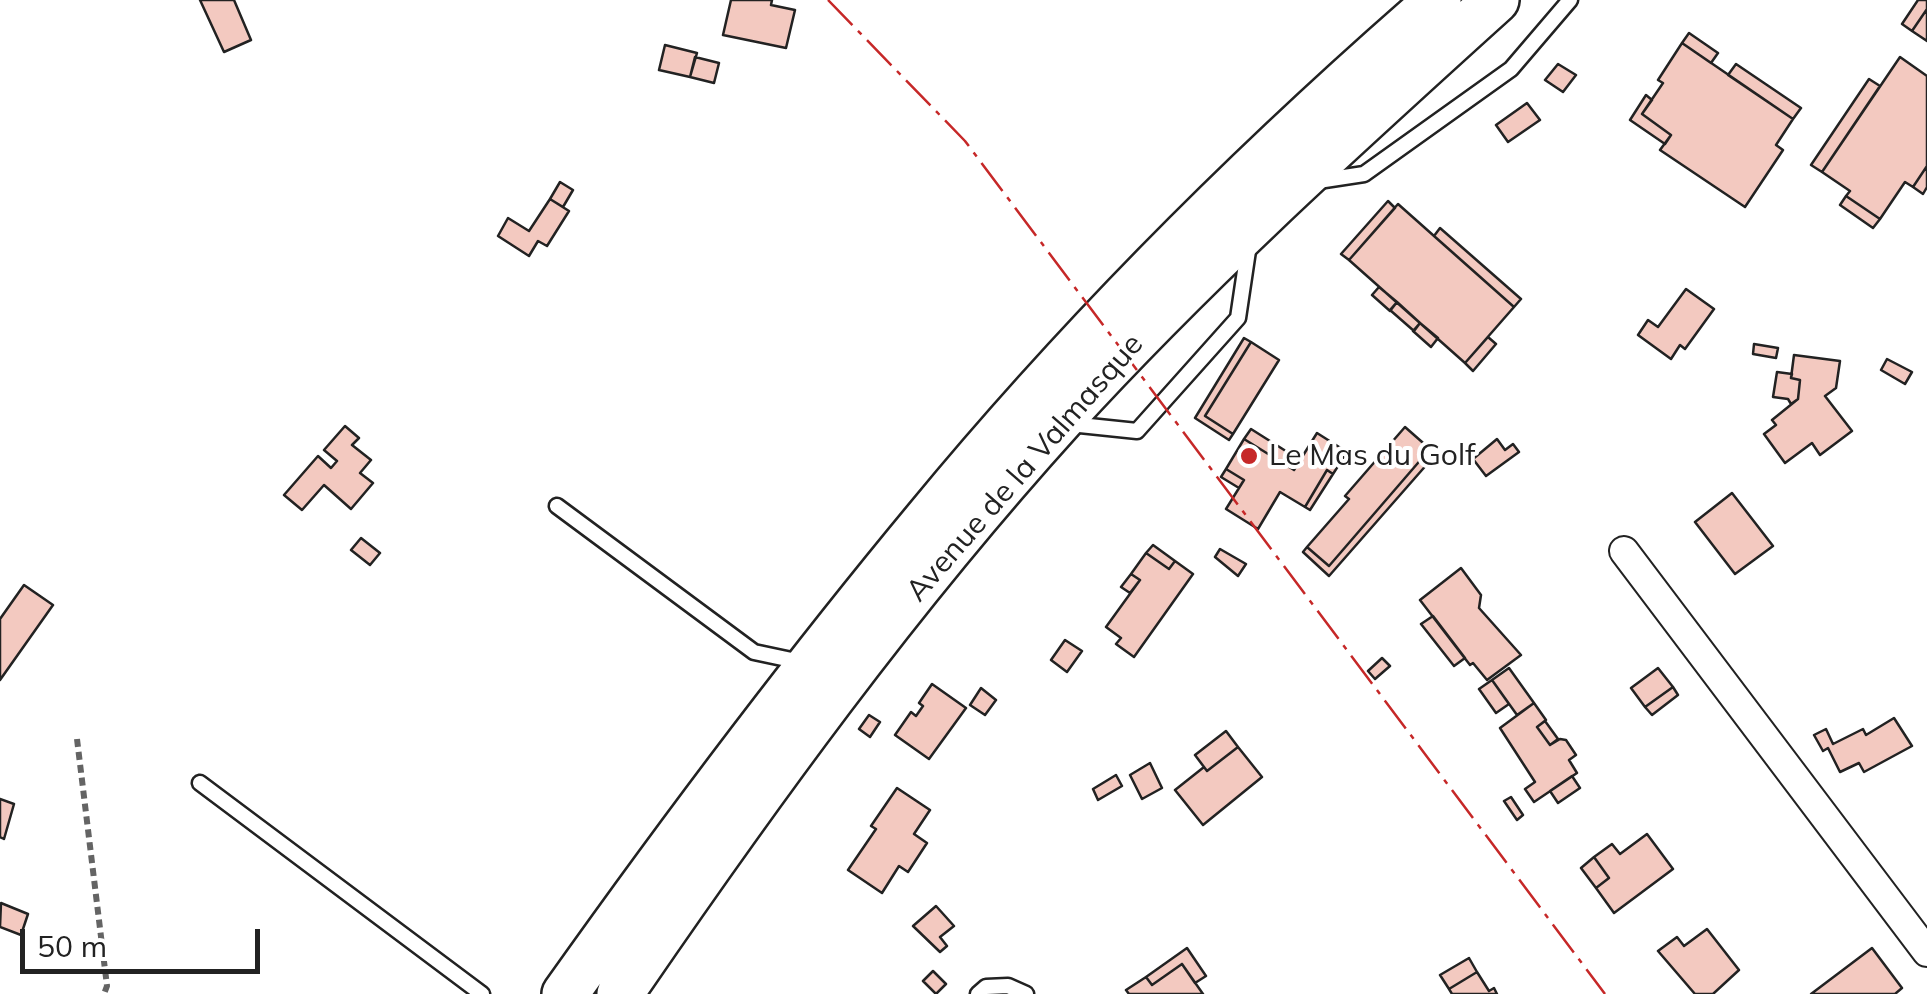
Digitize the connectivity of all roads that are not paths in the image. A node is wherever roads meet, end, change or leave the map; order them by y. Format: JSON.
{"nodes":[{"id":1,"x":1438,"y":0,"type":"edge"},
{"id":2,"x":1496,"y":0,"type":"edge"},
{"id":3,"x":1570,"y":0,"type":"edge"},
{"id":4,"x":1292,"y":186,"type":"junction"},
{"id":5,"x":1252,"y":224,"type":"junction"},
{"id":6,"x":1060,"y":421,"type":"junction"},
{"id":7,"x":557,"y":506,"type":"dead end"},
{"id":8,"x":1624,"y":551,"type":"dead end"},
{"id":9,"x":810,"y":668,"type":"junction"},
{"id":10,"x":200,"y":784,"type":"dead end"},
{"id":11,"x":1927,"y":952,"type":"edge"},
{"id":12,"x":482,"y":994,"type":"edge"},
{"id":13,"x":565,"y":994,"type":"edge"},
{"id":14,"x":620,"y":994,"type":"edge"},
{"id":15,"x":978,"y":994,"type":"edge"},
{"id":16,"x":1026,"y":994,"type":"edge"}],
"edges":[{"from":1,"to":9,"type":"main road","name":"Avenue de la Valmasque"},
{"from":2,"to":4,"type":"main road","name":"Avenue de la Valmasque"},
{"from":3,"to":4,"type":"lane"},
{"from":4,"to":5,"type":"main road","name":"Avenue de la Valmasque"},
{"from":5,"to":6,"type":"main road","name":"Avenue de la Valmasque"},
{"from":5,"to":6,"type":"lane"},
{"from":6,"to":14,"type":"main road","name":"Avenue de la Valmasque"},
{"from":7,"to":9,"type":"lane"},
{"from":8,"to":11,"type":"street"},
{"from":9,"to":13,"type":"main road","name":"Avenue de la Valmasque"},
{"from":10,"to":12,"type":"lane"},
{"from":15,"to":16,"type":"lane"}]}
